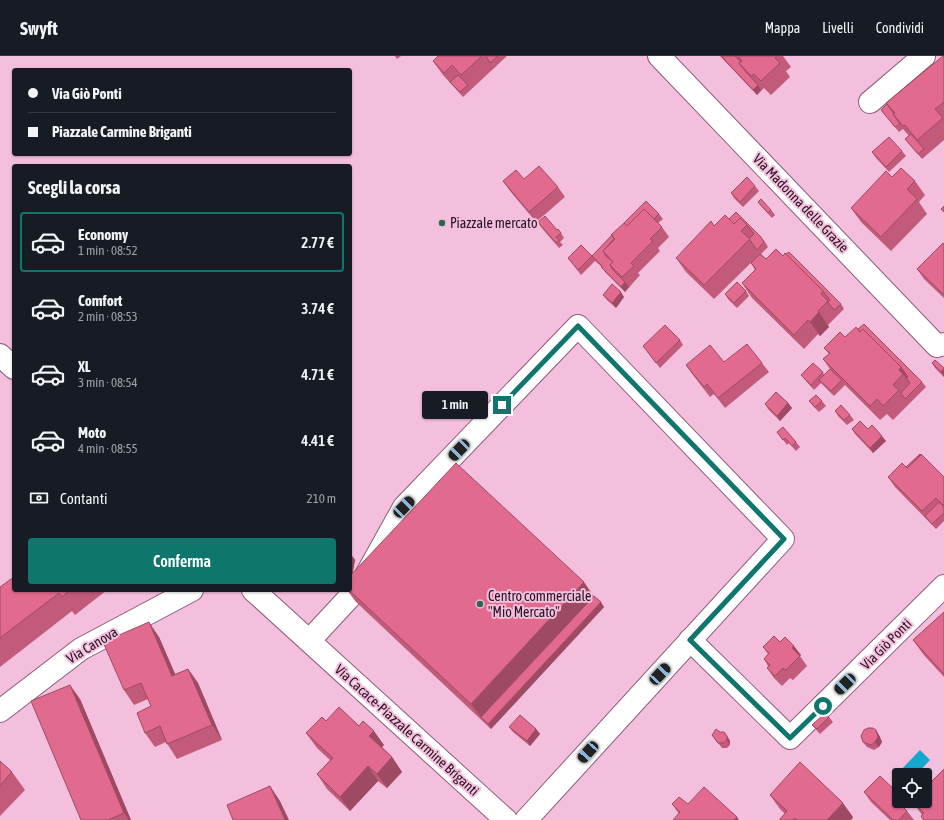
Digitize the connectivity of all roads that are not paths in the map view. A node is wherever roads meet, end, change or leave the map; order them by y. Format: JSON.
{"nodes":[{"id":1,"x":659,"y":56,"type":"edge"},
{"id":2,"x":924,"y":56,"type":"edge"},
{"id":3,"x":870,"y":102,"type":"dead end"},
{"id":4,"x":944,"y":344,"type":"edge"},
{"id":5,"x":0,"y":355,"type":"edge"},
{"id":6,"x":12,"y":366,"type":"edge"},
{"id":7,"x":944,"y":586,"type":"edge"},
{"id":8,"x":188,"y":592,"type":"edge"},
{"id":9,"x":255,"y":592,"type":"edge"},
{"id":10,"x":690,"y":640,"type":"junction"},
{"id":11,"x":309,"y":641,"type":"junction"},
{"id":12,"x":0,"y":711,"type":"edge"},
{"id":13,"x":506,"y":820,"type":"edge"},
{"id":14,"x":526,"y":820,"type":"edge"}],
"edges":[{"from":1,"to":4,"type":"street","name":"Via Madonna delle Grazie"},
{"from":2,"to":3,"type":"street"},
{"from":5,"to":6,"type":"street"},
{"from":7,"to":10,"type":"street","name":"Via Giò Ponti"},
{"from":8,"to":12,"type":"street","name":"Via Canova"},
{"from":9,"to":11,"type":"street","name":"Via Cacace-Piazzale Carmine Briganti"},
{"from":10,"to":11,"type":"street"},
{"from":10,"to":14,"type":"street"},
{"from":11,"to":13,"type":"street","name":"Via Cacace-Piazzale Carmine Briganti"}]}
